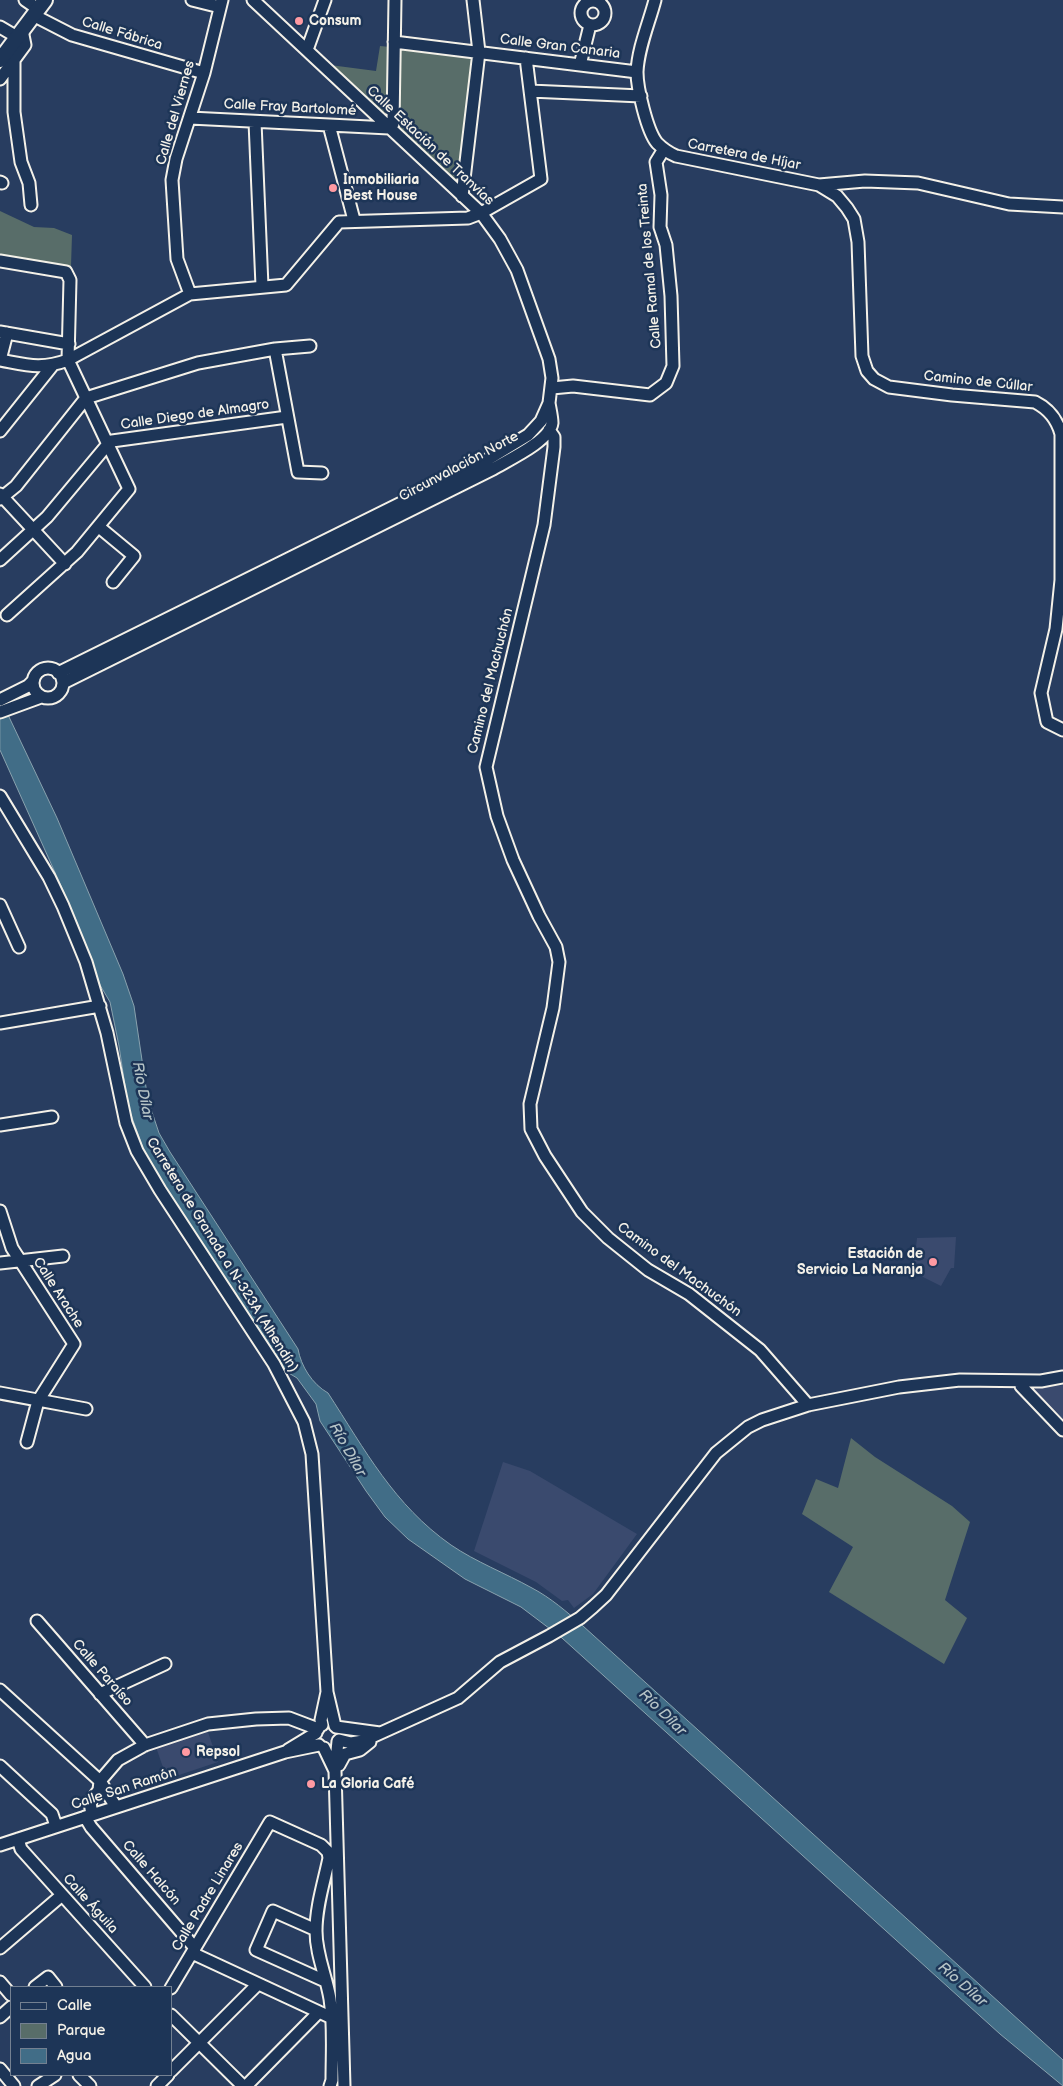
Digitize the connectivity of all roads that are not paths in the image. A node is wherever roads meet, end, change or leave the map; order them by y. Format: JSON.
{"nodes":[{"id":1,"x":24,"y":0,"type":"edge"},
{"id":2,"x":192,"y":0,"type":"edge"},
{"id":3,"x":253,"y":0,"type":"edge"},
{"id":4,"x":325,"y":0,"type":"edge"},
{"id":5,"x":395,"y":0,"type":"edge"},
{"id":6,"x":473,"y":0,"type":"edge"},
{"id":7,"x":655,"y":0,"type":"edge"},
{"id":8,"x":590,"y":1,"type":"edge"},
{"id":9,"x":221,"y":3,"type":"edge"},
{"id":10,"x":39,"y":8,"type":"edge"},
{"id":11,"x":590,"y":25,"type":"junction"},
{"id":12,"x":0,"y":27,"type":"edge"},
{"id":13,"x":20,"y":34,"type":"junction"},
{"id":14,"x":394,"y":42,"type":"junction"},
{"id":15,"x":307,"y":50,"type":"junction"},
{"id":16,"x":479,"y":52,"type":"junction"},
{"id":17,"x":5,"y":57,"type":"edge"},
{"id":18,"x":526,"y":58,"type":"junction"},
{"id":19,"x":580,"y":65,"type":"junction"},
{"id":20,"x":638,"y":72,"type":"junction"},
{"id":21,"x":204,"y":73,"type":"junction"},
{"id":22,"x":0,"y":79,"type":"edge"},
{"id":23,"x":530,"y":91,"type":"junction"},
{"id":24,"x":641,"y":96,"type":"junction"},
{"id":25,"x":190,"y":118,"type":"junction"},
{"id":26,"x":256,"y":122,"type":"junction"},
{"id":27,"x":329,"y":125,"type":"junction"},
{"id":28,"x":389,"y":128,"type":"junction"},
{"id":29,"x":664,"y":149,"type":"junction"},
{"id":30,"x":819,"y":185,"type":"junction"},
{"id":31,"x":462,"y":196,"type":"junction"},
{"id":32,"x":31,"y":205,"type":"dead end"},
{"id":33,"x":1063,"y":206,"type":"edge"},
{"id":34,"x":481,"y":213,"type":"junction"},
{"id":35,"x":354,"y":220,"type":"junction"},
{"id":36,"x":0,"y":261,"type":"edge"},
{"id":37,"x":262,"y":286,"type":"junction"},
{"id":38,"x":190,"y":294,"type":"junction"},
{"id":39,"x":4,"y":332,"type":"edge"},
{"id":40,"x":68,"y":344,"type":"junction"},
{"id":41,"x":310,"y":346,"type":"dead end"},
{"id":42,"x":275,"y":349,"type":"junction"},
{"id":43,"x":0,"y":360,"type":"edge"},
{"id":44,"x":68,"y":360,"type":"junction"},
{"id":45,"x":52,"y":366,"type":"junction"},
{"id":46,"x":552,"y":388,"type":"junction"},
{"id":47,"x":86,"y":398,"type":"junction"},
{"id":48,"x":550,"y":403,"type":"junction"},
{"id":49,"x":287,"y":417,"type":"junction"},
{"id":50,"x":549,"y":430,"type":"junction"},
{"id":51,"x":0,"y":431,"type":"edge"},
{"id":52,"x":528,"y":435,"type":"junction"},
{"id":53,"x":108,"y":444,"type":"junction"},
{"id":54,"x":322,"y":473,"type":"dead end"},
{"id":55,"x":1,"y":497,"type":"edge"},
{"id":56,"x":99,"y":526,"type":"junction"},
{"id":57,"x":33,"y":530,"type":"junction"},
{"id":58,"x":0,"y":560,"type":"edge"},
{"id":59,"x":65,"y":564,"type":"junction"},
{"id":60,"x":113,"y":582,"type":"dead end"},
{"id":61,"x":7,"y":615,"type":"dead end"},
{"id":62,"x":61,"y":678,"type":"junction"},
{"id":63,"x":32,"y":682,"type":"junction"},
{"id":64,"x":41,"y":697,"type":"junction"},
{"id":65,"x":3,"y":705,"type":"edge"},
{"id":66,"x":1063,"y":730,"type":"edge"},
{"id":67,"x":0,"y":796,"type":"edge"},
{"id":68,"x":0,"y":905,"type":"edge"},
{"id":69,"x":19,"y":947,"type":"dead end"},
{"id":70,"x":100,"y":1006,"type":"junction"},
{"id":71,"x":0,"y":1023,"type":"edge"},
{"id":72,"x":52,"y":1117,"type":"dead end"},
{"id":73,"x":0,"y":1125,"type":"edge"},
{"id":74,"x":0,"y":1211,"type":"edge"},
{"id":75,"x":63,"y":1256,"type":"dead end"},
{"id":76,"x":19,"y":1261,"type":"junction"},
{"id":77,"x":0,"y":1263,"type":"edge"},
{"id":78,"x":1063,"y":1377,"type":"edge"},
{"id":79,"x":1021,"y":1381,"type":"junction"},
{"id":80,"x":0,"y":1393,"type":"edge"},
{"id":81,"x":38,"y":1401,"type":"junction"},
{"id":82,"x":808,"y":1405,"type":"junction"},
{"id":83,"x":86,"y":1409,"type":"dead end"},
{"id":84,"x":1063,"y":1430,"type":"edge"},
{"id":85,"x":27,"y":1442,"type":"dead end"},
{"id":86,"x":37,"y":1621,"type":"dead end"},
{"id":87,"x":166,"y":1664,"type":"dead end"},
{"id":88,"x":0,"y":1690,"type":"edge"},
{"id":89,"x":327,"y":1692,"type":"junction"},
{"id":90,"x":100,"y":1694,"type":"junction"},
{"id":91,"x":336,"y":1727,"type":"junction"},
{"id":92,"x":382,"y":1733,"type":"junction"},
{"id":93,"x":320,"y":1736,"type":"junction"},
{"id":94,"x":339,"y":1741,"type":"junction"},
{"id":95,"x":144,"y":1745,"type":"junction"},
{"id":96,"x":0,"y":1766,"type":"edge"},
{"id":97,"x":335,"y":1771,"type":"junction"},
{"id":98,"x":100,"y":1781,"type":"junction"},
{"id":99,"x":116,"y":1807,"type":"junction"},
{"id":100,"x":89,"y":1816,"type":"junction"},
{"id":101,"x":56,"y":1826,"type":"junction"},
{"id":102,"x":18,"y":1839,"type":"junction"},
{"id":103,"x":0,"y":1844,"type":"edge"},
{"id":104,"x":62,"y":1895,"type":"junction"},
{"id":105,"x":316,"y":1930,"type":"junction"},
{"id":106,"x":0,"y":1948,"type":"edge"},
{"id":107,"x":194,"y":1950,"type":"junction"},
{"id":108,"x":325,"y":1981,"type":"junction"},
{"id":109,"x":0,"y":1982,"type":"edge"},
{"id":110,"x":258,"y":1984,"type":"junction"},
{"id":111,"x":36,"y":1986,"type":"edge"},
{"id":112,"x":55,"y":1986,"type":"edge"},
{"id":113,"x":144,"y":1986,"type":"edge"},
{"id":114,"x":172,"y":1986,"type":"edge"},
{"id":115,"x":10,"y":1995,"type":"edge"},
{"id":116,"x":10,"y":2008,"type":"edge"},
{"id":117,"x":319,"y":2012,"type":"junction"},
{"id":118,"x":172,"y":2016,"type":"edge"},
{"id":119,"x":0,"y":2017,"type":"edge"},
{"id":120,"x":332,"y":2018,"type":"junction"},
{"id":121,"x":199,"y":2043,"type":"junction"},
{"id":122,"x":0,"y":2069,"type":"edge"},
{"id":123,"x":172,"y":2070,"type":"edge"},
{"id":124,"x":53,"y":2076,"type":"edge"},
{"id":125,"x":80,"y":2076,"type":"edge"},
{"id":126,"x":167,"y":2076,"type":"edge"},
{"id":127,"x":14,"y":2086,"type":"edge"},
{"id":128,"x":38,"y":2086,"type":"edge"},
{"id":129,"x":90,"y":2086,"type":"edge"},
{"id":130,"x":157,"y":2086,"type":"edge"},
{"id":131,"x":244,"y":2086,"type":"edge"},
{"id":132,"x":330,"y":2086,"type":"edge"},
{"id":133,"x":344,"y":2086,"type":"edge"}],
"edges":[{"from":1,"to":10,"type":"street","name":"Calle Fábrica"},
{"from":2,"to":9,"type":"street"},
{"from":3,"to":15,"type":"street","name":"Calle Estación de Tranvías"},
{"from":4,"to":15,"type":"street"},
{"from":5,"to":14,"type":"street"},
{"from":6,"to":16,"type":"street"},
{"from":7,"to":20,"type":"street"},
{"from":8,"to":11,"type":"street"},
{"from":8,"to":11,"type":"street"},
{"from":9,"to":21,"type":"street","name":"Calle del Viernes"},
{"from":10,"to":13,"type":"main road"},
{"from":10,"to":21,"type":"street","name":"Calle Fábrica"},
{"from":11,"to":19,"type":"street"},
{"from":12,"to":13,"type":"street"},
{"from":13,"to":17,"type":"main road"},
{"from":14,"to":16,"type":"street","name":"Calle Gran Canaria"},
{"from":14,"to":28,"type":"street"},
{"from":15,"to":28,"type":"street","name":"Calle Estación de Tranvías"},
{"from":16,"to":18,"type":"street","name":"Calle Gran Canaria"},
{"from":16,"to":31,"type":"street"},
{"from":17,"to":22,"type":"street"},
{"from":17,"to":32,"type":"street"},
{"from":18,"to":19,"type":"street","name":"Calle Gran Canaria"},
{"from":18,"to":23,"type":"street"},
{"from":19,"to":20,"type":"street","name":"Calle Gran Canaria"},
{"from":20,"to":24,"type":"street"},
{"from":21,"to":25,"type":"street","name":"Calle del Viernes"},
{"from":23,"to":24,"type":"street"},
{"from":23,"to":34,"type":"street"},
{"from":24,"to":29,"type":"street"},
{"from":25,"to":26,"type":"street","name":"Calle Fray Bartolomé"},
{"from":25,"to":38,"type":"street","name":"Calle del Viernes"},
{"from":26,"to":27,"type":"street","name":"Calle Fray Bartolomé"},
{"from":26,"to":37,"type":"street"},
{"from":27,"to":28,"type":"street","name":"Calle Fray Bartolomé"},
{"from":27,"to":35,"type":"street"},
{"from":28,"to":31,"type":"street","name":"Calle Estación de Tranvías"},
{"from":29,"to":30,"type":"street","name":"Carretera de Híjar"},
{"from":29,"to":46,"type":"street","name":"Calle Ramal de los Treinta"},
{"from":30,"to":33,"type":"street"},
{"from":30,"to":66,"type":"street","name":"Camino de Cúllar"},
{"from":31,"to":34,"type":"street","name":"Calle Estación de Tranvías"},
{"from":34,"to":35,"type":"street"},
{"from":34,"to":46,"type":"street","name":"Calle Estación de Tranvías"},
{"from":35,"to":37,"type":"street"},
{"from":36,"to":40,"type":"street"},
{"from":37,"to":38,"type":"street"},
{"from":38,"to":44,"type":"street"},
{"from":39,"to":40,"type":"street"},
{"from":39,"to":43,"type":"street"},
{"from":40,"to":44,"type":"street"},
{"from":41,"to":42,"type":"street"},
{"from":42,"to":47,"type":"street"},
{"from":42,"to":49,"type":"street"},
{"from":43,"to":45,"type":"street"},
{"from":44,"to":45,"type":"street"},
{"from":44,"to":47,"type":"street"},
{"from":45,"to":51,"type":"street"},
{"from":46,"to":48,"type":"street","name":"Calle Estación de Tranvías"},
{"from":47,"to":53,"type":"street"},
{"from":47,"to":55,"type":"street"},
{"from":48,"to":50,"type":"street"},
{"from":48,"to":52,"type":"street","name":"Circunvalación Norte"},
{"from":49,"to":53,"type":"street","name":"Calle Diego de Almagro"},
{"from":49,"to":54,"type":"street"},
{"from":50,"to":52,"type":"street"},
{"from":50,"to":62,"type":"street","name":"Circunvalación Norte"},
{"from":50,"to":82,"type":"street","name":"Camino del Machuchón"},
{"from":52,"to":62,"type":"street","name":"Circunvalación Norte"},
{"from":53,"to":56,"type":"street"},
{"from":53,"to":57,"type":"street"},
{"from":55,"to":57,"type":"street"},
{"from":56,"to":59,"type":"street"},
{"from":56,"to":60,"type":"street"},
{"from":57,"to":58,"type":"street"},
{"from":57,"to":59,"type":"street"},
{"from":59,"to":61,"type":"street"},
{"from":62,"to":63,"type":"street"},
{"from":62,"to":64,"type":"street"},
{"from":63,"to":64,"type":"street"},
{"from":63,"to":65,"type":"street"},
{"from":64,"to":65,"type":"street"},
{"from":67,"to":70,"type":"street","name":"Carretera de Granada a N-323A (Alhendín)"},
{"from":68,"to":69,"type":"street"},
{"from":70,"to":71,"type":"street"},
{"from":70,"to":89,"type":"street","name":"Carretera de Granada a N-323A (Alhendín)"},
{"from":72,"to":73,"type":"street"},
{"from":74,"to":76,"type":"street","name":"Calle Arache"},
{"from":75,"to":76,"type":"street"},
{"from":76,"to":77,"type":"street"},
{"from":76,"to":81,"type":"street","name":"Calle Arache"},
{"from":78,"to":79,"type":"street"},
{"from":79,"to":82,"type":"street"},
{"from":79,"to":84,"type":"street"},
{"from":80,"to":81,"type":"street"},
{"from":81,"to":83,"type":"street"},
{"from":81,"to":85,"type":"street","name":"Calle Arache"},
{"from":82,"to":92,"type":"street"},
{"from":86,"to":90,"type":"street","name":"Calle Paraíso"},
{"from":87,"to":90,"type":"street"},
{"from":88,"to":98,"type":"street"},
{"from":89,"to":91,"type":"street","name":"Carretera de Granada a N-323A (Alhendín)"},
{"from":89,"to":93,"type":"street","name":"Carretera de Granada a N-323A (Alhendín)"},
{"from":90,"to":95,"type":"street","name":"Calle Paraíso"},
{"from":91,"to":92,"type":"street"},
{"from":91,"to":93,"type":"street"},
{"from":91,"to":94,"type":"street","name":"Carretera de Granada a N-323A (Alhendín)"},
{"from":92,"to":94,"type":"street"},
{"from":92,"to":97,"type":"street"},
{"from":93,"to":94,"type":"street"},
{"from":93,"to":95,"type":"street"},
{"from":93,"to":97,"type":"street"},
{"from":93,"to":99,"type":"street","name":"Calle San Ramón"},
{"from":94,"to":97,"type":"street"},
{"from":95,"to":98,"type":"street"},
{"from":96,"to":101,"type":"street"},
{"from":97,"to":133,"type":"street"},
{"from":98,"to":99,"type":"street"},
{"from":98,"to":100,"type":"street"},
{"from":99,"to":100,"type":"street","name":"Calle San Ramón"},
{"from":100,"to":101,"type":"street","name":"Calle San Ramón"},
{"from":100,"to":107,"type":"street","name":"Calle Halcón"},
{"from":101,"to":102,"type":"street","name":"Calle San Ramón"},
{"from":102,"to":103,"type":"street","name":"Calle San Ramón"},
{"from":102,"to":104,"type":"street","name":"Calle Águila"},
{"from":104,"to":106,"type":"street"},
{"from":104,"to":113,"type":"street","name":"Calle Águila"},
{"from":105,"to":107,"type":"street","name":"Calle Padre Linares"},
{"from":105,"to":108,"type":"street"},
{"from":105,"to":108,"type":"street"},
{"from":107,"to":110,"type":"street"},
{"from":107,"to":114,"type":"street","name":"Calle Padre Linares"},
{"from":108,"to":120,"type":"street"},
{"from":109,"to":115,"type":"street"},
{"from":110,"to":117,"type":"street"},
{"from":110,"to":121,"type":"street"},
{"from":111,"to":112,"type":"street"},
{"from":116,"to":119,"type":"street"},
{"from":117,"to":120,"type":"street"},
{"from":117,"to":131,"type":"street"},
{"from":118,"to":121,"type":"street"},
{"from":120,"to":132,"type":"street"},
{"from":121,"to":123,"type":"street"},
{"from":121,"to":131,"type":"street"},
{"from":122,"to":127,"type":"street"},
{"from":124,"to":128,"type":"street"},
{"from":125,"to":129,"type":"street"},
{"from":126,"to":130,"type":"street"}]}
